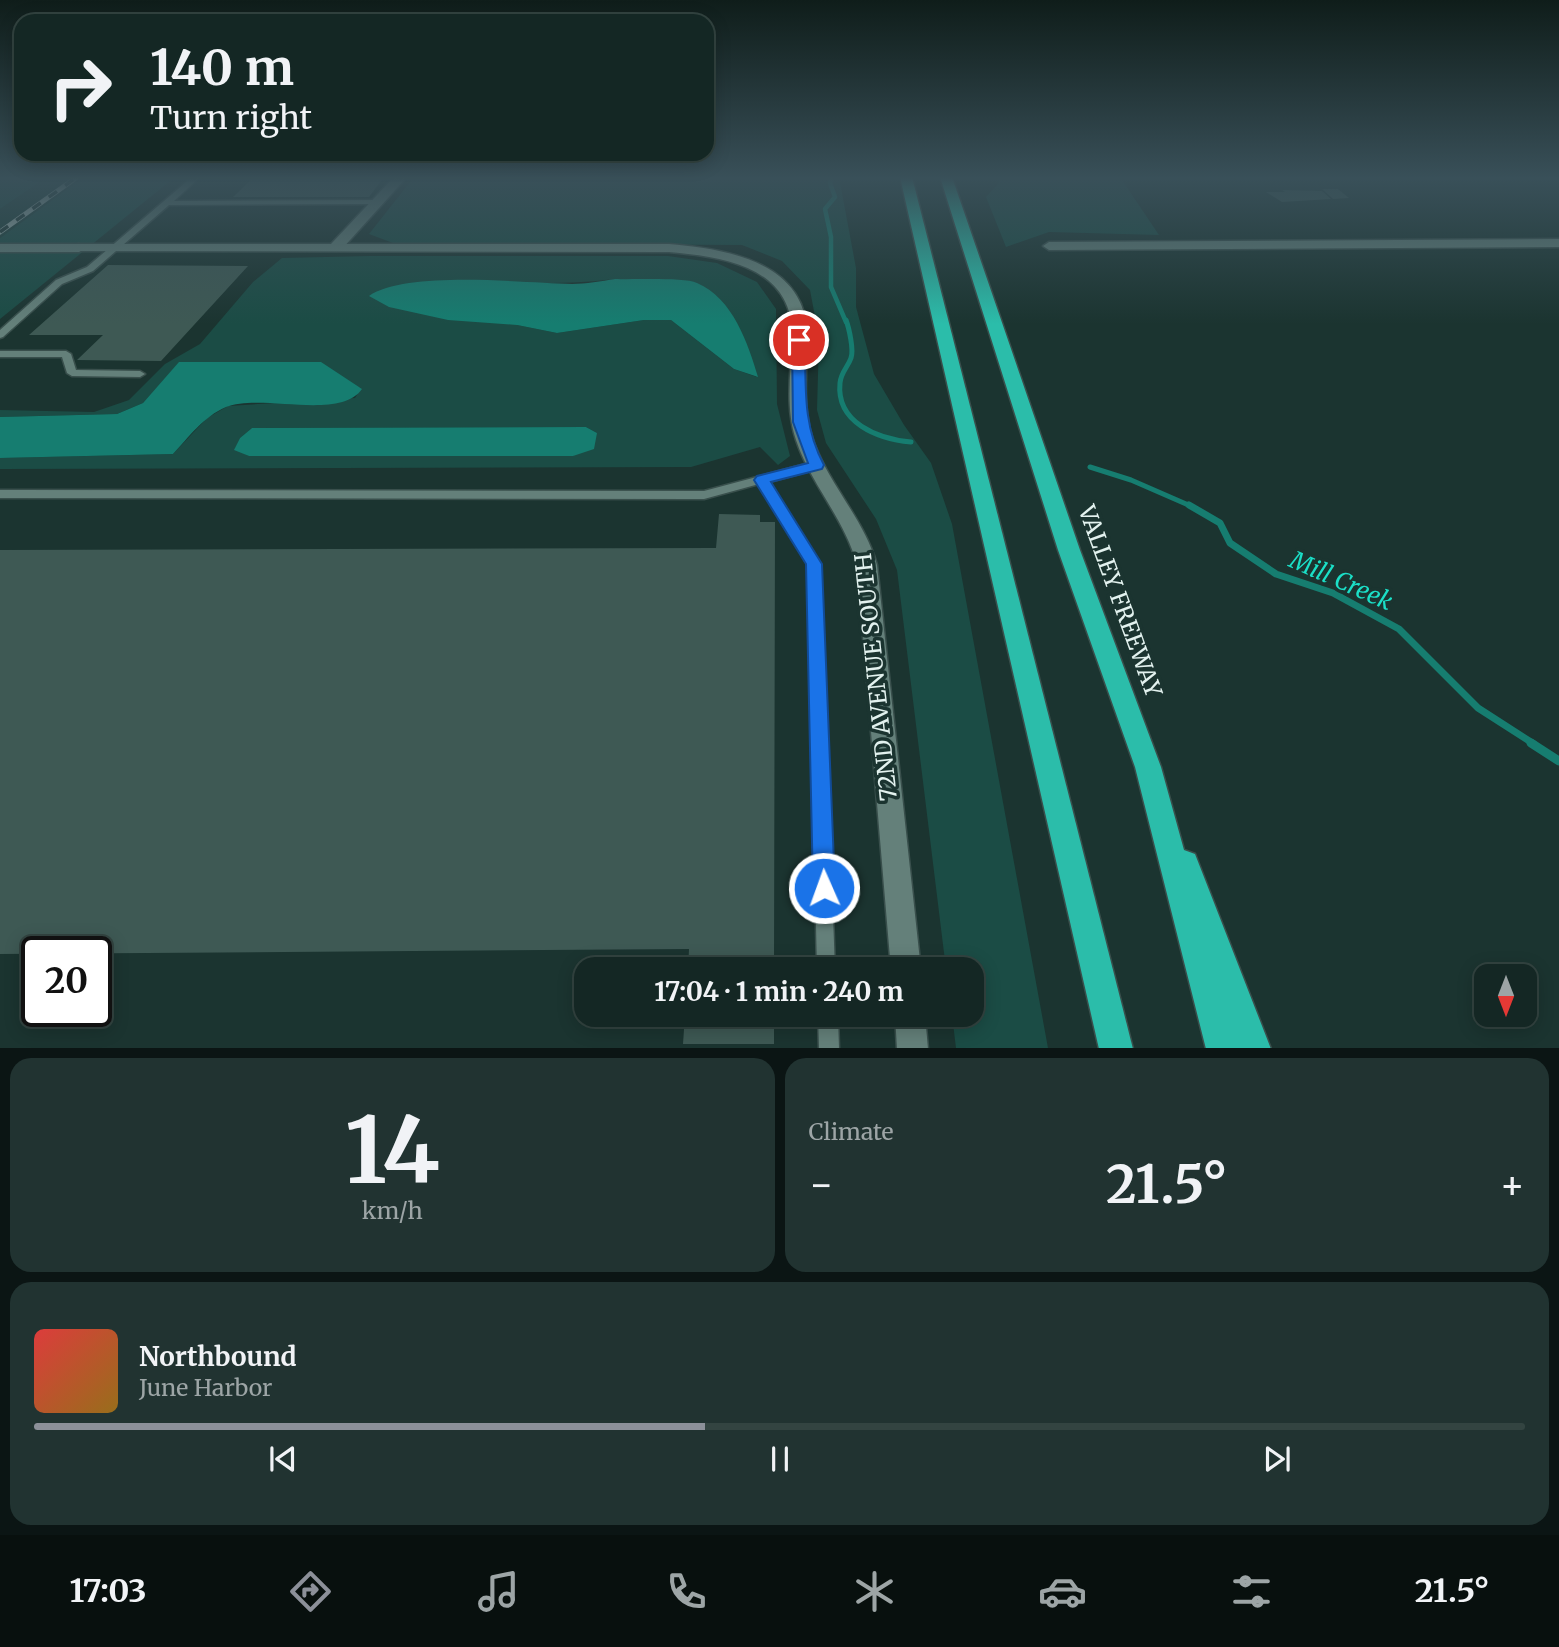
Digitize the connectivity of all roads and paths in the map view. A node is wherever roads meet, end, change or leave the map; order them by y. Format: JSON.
{"nodes":[{"id":1,"x":141,"y":226,"type":"edge"},
{"id":2,"x":357,"y":226,"type":"edge"},
{"id":3,"x":918,"y":226,"type":"edge"},
{"id":4,"x":962,"y":226,"type":"edge"},
{"id":5,"x":1559,"y":243,"type":"edge"},
{"id":6,"x":1049,"y":246,"type":"dead end"},
{"id":7,"x":336,"y":247,"type":"junction"},
{"id":8,"x":0,"y":248,"type":"edge"},
{"id":9,"x":116,"y":248,"type":"junction"},
{"id":10,"x":0,"y":335,"type":"edge"},
{"id":11,"x":0,"y":354,"type":"edge"},
{"id":12,"x":140,"y":374,"type":"dead end"},
{"id":13,"x":817,"y":465,"type":"junction"},
{"id":14,"x":762,"y":480,"type":"junction"},
{"id":15,"x":0,"y":494,"type":"edge"},
{"id":16,"x":1148,"y":767,"type":"junction"},
{"id":17,"x":826,"y":957,"type":"edge"},
{"id":18,"x":905,"y":957,"type":"edge"},
{"id":19,"x":828,"y":1027,"type":"edge"},
{"id":20,"x":911,"y":1027,"type":"edge"},
{"id":21,"x":829,"y":1048,"type":"edge"},
{"id":22,"x":913,"y":1048,"type":"edge"},
{"id":23,"x":1116,"y":1048,"type":"edge"},
{"id":24,"x":1223,"y":1048,"type":"edge"},
{"id":25,"x":1254,"y":1048,"type":"edge"}],
"edges":[{"from":1,"to":9,"type":"lane"},
{"from":2,"to":7,"type":"street"},
{"from":3,"to":23,"type":"highway"},
{"from":4,"to":16,"type":"highway","name":"VALLEY FREEWAY"},
{"from":5,"to":6,"type":"street"},
{"from":7,"to":9,"type":"street","name":"72ND AVENUE SOUTH"},
{"from":7,"to":13,"type":"street","name":"72ND AVENUE SOUTH"},
{"from":8,"to":9,"type":"street","name":"72ND AVENUE SOUTH"},
{"from":9,"to":10,"type":"lane"},
{"from":11,"to":12,"type":"lane"},
{"from":13,"to":14,"type":"lane"},
{"from":13,"to":18,"type":"street","name":"72ND AVENUE SOUTH"},
{"from":14,"to":15,"type":"lane"},
{"from":14,"to":17,"type":"lane"},
{"from":16,"to":24,"type":"highway","name":"VALLEY FREEWAY"},
{"from":16,"to":25,"type":"highway"},
{"from":19,"to":21,"type":"lane"},
{"from":20,"to":22,"type":"street"}]}
